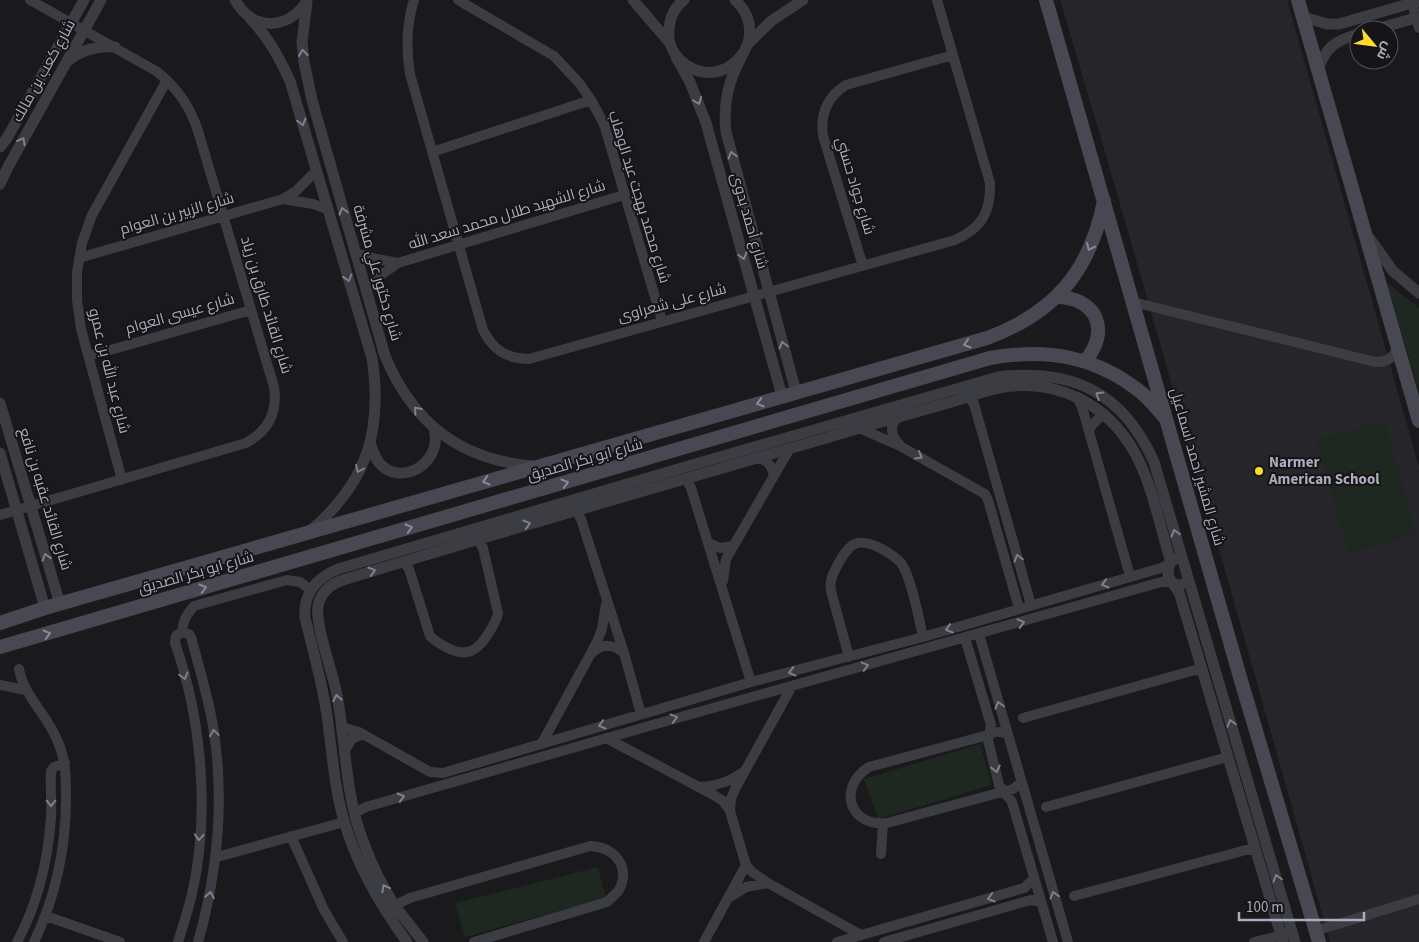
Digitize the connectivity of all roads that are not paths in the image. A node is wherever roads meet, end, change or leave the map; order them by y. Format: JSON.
{"nodes":[{"id":1,"x":30,"y":0,"type":"edge"},
{"id":2,"x":84,"y":0,"type":"edge"},
{"id":3,"x":102,"y":0,"type":"edge"},
{"id":4,"x":234,"y":0,"type":"edge"},
{"id":5,"x":414,"y":0,"type":"edge"},
{"id":6,"x":458,"y":0,"type":"edge"},
{"id":7,"x":633,"y":0,"type":"edge"},
{"id":8,"x":684,"y":0,"type":"edge"},
{"id":9,"x":735,"y":0,"type":"edge"},
{"id":10,"x":803,"y":0,"type":"edge"},
{"id":11,"x":937,"y":0,"type":"edge"},
{"id":12,"x":1046,"y":0,"type":"edge"},
{"id":13,"x":1298,"y":0,"type":"edge"},
{"id":14,"x":307,"y":1,"type":"edge"},
{"id":15,"x":1414,"y":2,"type":"edge"},
{"id":16,"x":1303,"y":17,"type":"junction"},
{"id":17,"x":250,"y":18,"type":"junction"},
{"id":18,"x":1418,"y":21,"type":"edge"},
{"id":19,"x":72,"y":23,"type":"junction"},
{"id":20,"x":1399,"y":25,"type":"edge"},
{"id":21,"x":85,"y":31,"type":"junction"},
{"id":22,"x":1349,"y":37,"type":"edge"},
{"id":23,"x":670,"y":43,"type":"junction"},
{"id":24,"x":749,"y":43,"type":"junction"},
{"id":25,"x":115,"y":48,"type":"junction"},
{"id":26,"x":953,"y":55,"type":"junction"},
{"id":27,"x":742,"y":56,"type":"junction"},
{"id":28,"x":676,"y":57,"type":"junction"},
{"id":29,"x":68,"y":61,"type":"junction"},
{"id":30,"x":1318,"y":69,"type":"junction"},
{"id":31,"x":167,"y":80,"type":"junction"},
{"id":32,"x":591,"y":100,"type":"junction"},
{"id":33,"x":0,"y":147,"type":"edge"},
{"id":34,"x":432,"y":152,"type":"junction"},
{"id":35,"x":316,"y":171,"type":"junction"},
{"id":36,"x":0,"y":184,"type":"edge"},
{"id":37,"x":624,"y":195,"type":"junction"},
{"id":38,"x":283,"y":199,"type":"junction"},
{"id":39,"x":1104,"y":201,"type":"junction"},
{"id":40,"x":328,"y":210,"type":"junction"},
{"id":41,"x":223,"y":216,"type":"junction"},
{"id":42,"x":348,"y":228,"type":"junction"},
{"id":43,"x":334,"y":233,"type":"junction"},
{"id":44,"x":1365,"y":233,"type":"junction"},
{"id":45,"x":458,"y":245,"type":"junction"},
{"id":46,"x":355,"y":253,"type":"junction"},
{"id":47,"x":79,"y":258,"type":"junction"},
{"id":48,"x":398,"y":263,"type":"junction"},
{"id":49,"x":864,"y":266,"type":"junction"},
{"id":50,"x":366,"y":290,"type":"junction"},
{"id":51,"x":769,"y":292,"type":"junction"},
{"id":52,"x":1419,"y":293,"type":"edge"},
{"id":53,"x":754,"y":296,"type":"junction"},
{"id":54,"x":1056,"y":297,"type":"junction"},
{"id":55,"x":1133,"y":302,"type":"junction"},
{"id":56,"x":251,"y":310,"type":"junction"},
{"id":57,"x":662,"y":321,"type":"junction"},
{"id":58,"x":1398,"y":348,"type":"junction"},
{"id":59,"x":88,"y":356,"type":"junction"},
{"id":60,"x":1085,"y":361,"type":"junction"},
{"id":61,"x":796,"y":392,"type":"junction"},
{"id":62,"x":782,"y":396,"type":"junction"},
{"id":63,"x":969,"y":397,"type":"junction"},
{"id":64,"x":1077,"y":397,"type":"junction"},
{"id":65,"x":0,"y":403,"type":"edge"},
{"id":66,"x":898,"y":412,"type":"junction"},
{"id":67,"x":1106,"y":416,"type":"junction"},
{"id":68,"x":1166,"y":419,"type":"junction"},
{"id":69,"x":1419,"y":420,"type":"edge"},
{"id":70,"x":434,"y":428,"type":"junction"},
{"id":71,"x":859,"y":428,"type":"junction"},
{"id":72,"x":1089,"y":431,"type":"junction"},
{"id":73,"x":370,"y":442,"type":"junction"},
{"id":74,"x":621,"y":442,"type":"junction"},
{"id":75,"x":900,"y":446,"type":"junction"},
{"id":76,"x":790,"y":448,"type":"junction"},
{"id":77,"x":756,"y":452,"type":"junction"},
{"id":78,"x":0,"y":453,"type":"edge"},
{"id":79,"x":627,"y":465,"type":"junction"},
{"id":80,"x":537,"y":466,"type":"junction"},
{"id":81,"x":691,"y":473,"type":"junction"},
{"id":82,"x":774,"y":476,"type":"junction"},
{"id":83,"x":122,"y":480,"type":"junction"},
{"id":84,"x":31,"y":506,"type":"junction"},
{"id":85,"x":17,"y":510,"type":"junction"},
{"id":86,"x":576,"y":510,"type":"junction"},
{"id":87,"x":0,"y":515,"type":"edge"},
{"id":88,"x":306,"y":534,"type":"junction"},
{"id":89,"x":477,"y":539,"type":"junction"},
{"id":90,"x":709,"y":543,"type":"junction"},
{"id":91,"x":733,"y":546,"type":"junction"},
{"id":92,"x":239,"y":553,"type":"junction"},
{"id":93,"x":1182,"y":559,"type":"junction"},
{"id":94,"x":404,"y":562,"type":"junction"},
{"id":95,"x":1170,"y":564,"type":"junction"},
{"id":96,"x":247,"y":575,"type":"junction"},
{"id":97,"x":1130,"y":576,"type":"junction"},
{"id":98,"x":1189,"y":580,"type":"junction"},
{"id":99,"x":1174,"y":584,"type":"junction"},
{"id":100,"x":723,"y":587,"type":"junction"},
{"id":101,"x":310,"y":590,"type":"junction"},
{"id":102,"x":1081,"y":591,"type":"junction"},
{"id":103,"x":606,"y":600,"type":"junction"},
{"id":104,"x":60,"y":604,"type":"junction"},
{"id":105,"x":1085,"y":604,"type":"junction"},
{"id":106,"x":1031,"y":605,"type":"junction"},
{"id":107,"x":45,"y":608,"type":"junction"},
{"id":108,"x":1019,"y":608,"type":"junction"},
{"id":109,"x":0,"y":623,"type":"edge"},
{"id":110,"x":182,"y":632,"type":"junction"},
{"id":111,"x":979,"y":634,"type":"junction"},
{"id":112,"x":923,"y":637,"type":"junction"},
{"id":113,"x":965,"y":638,"type":"junction"},
{"id":114,"x":192,"y":641,"type":"junction"},
{"id":115,"x":0,"y":647,"type":"edge"},
{"id":116,"x":176,"y":647,"type":"junction"},
{"id":117,"x":624,"y":653,"type":"junction"},
{"id":118,"x":590,"y":655,"type":"junction"},
{"id":119,"x":848,"y":657,"type":"junction"},
{"id":120,"x":19,"y":668,"type":"dead end"},
{"id":121,"x":1202,"y":671,"type":"junction"},
{"id":122,"x":751,"y":682,"type":"junction"},
{"id":123,"x":0,"y":685,"type":"edge"},
{"id":124,"x":792,"y":686,"type":"junction"},
{"id":125,"x":26,"y":690,"type":"junction"},
{"id":126,"x":653,"y":710,"type":"junction"},
{"id":127,"x":641,"y":714,"type":"junction"},
{"id":128,"x":1023,"y":718,"type":"dead end"},
{"id":129,"x":624,"y":719,"type":"junction"},
{"id":130,"x":656,"y":724,"type":"junction"},
{"id":131,"x":341,"y":727,"type":"junction"},
{"id":132,"x":628,"y":732,"type":"junction"},
{"id":133,"x":362,"y":734,"type":"junction"},
{"id":134,"x":1008,"y":734,"type":"junction"},
{"id":135,"x":988,"y":735,"type":"junction"},
{"id":136,"x":606,"y":738,"type":"junction"},
{"id":137,"x":542,"y":743,"type":"junction"},
{"id":138,"x":332,"y":752,"type":"junction"},
{"id":139,"x":344,"y":752,"type":"junction"},
{"id":140,"x":1229,"y":759,"type":"junction"},
{"id":141,"x":65,"y":762,"type":"junction"},
{"id":142,"x":745,"y":771,"type":"junction"},
{"id":143,"x":1021,"y":783,"type":"junction"},
{"id":144,"x":698,"y":787,"type":"junction"},
{"id":145,"x":1003,"y":791,"type":"junction"},
{"id":146,"x":1046,"y":807,"type":"dead end"},
{"id":147,"x":730,"y":811,"type":"junction"},
{"id":148,"x":354,"y":813,"type":"junction"},
{"id":149,"x":344,"y":822,"type":"junction"},
{"id":150,"x":883,"y":824,"type":"junction"},
{"id":151,"x":292,"y":836,"type":"junction"},
{"id":152,"x":1255,"y":850,"type":"junction"},
{"id":153,"x":881,"y":854,"type":"dead end"},
{"id":154,"x":216,"y":857,"type":"junction"},
{"id":155,"x":746,"y":865,"type":"junction"},
{"id":156,"x":1034,"y":879,"type":"junction"},
{"id":157,"x":768,"y":883,"type":"junction"},
{"id":158,"x":38,"y":894,"type":"junction"},
{"id":159,"x":1074,"y":896,"type":"dead end"},
{"id":160,"x":52,"y":899,"type":"junction"},
{"id":161,"x":727,"y":899,"type":"junction"},
{"id":162,"x":1419,"y":899,"type":"edge"},
{"id":163,"x":1041,"y":902,"type":"junction"},
{"id":164,"x":395,"y":905,"type":"junction"},
{"id":165,"x":46,"y":916,"type":"junction"},
{"id":166,"x":861,"y":936,"type":"junction"},
{"id":167,"x":1294,"y":937,"type":"edge"},
{"id":168,"x":1317,"y":937,"type":"edge"},
{"id":169,"x":1282,"y":939,"type":"edge"},
{"id":170,"x":17,"y":942,"type":"edge"},
{"id":171,"x":34,"y":942,"type":"edge"},
{"id":172,"x":120,"y":942,"type":"edge"},
{"id":173,"x":178,"y":942,"type":"edge"},
{"id":174,"x":198,"y":942,"type":"edge"},
{"id":175,"x":343,"y":942,"type":"edge"},
{"id":176,"x":407,"y":942,"type":"edge"},
{"id":177,"x":423,"y":942,"type":"edge"},
{"id":178,"x":474,"y":942,"type":"edge"},
{"id":179,"x":704,"y":942,"type":"edge"},
{"id":180,"x":838,"y":942,"type":"edge"},
{"id":181,"x":884,"y":942,"type":"edge"},
{"id":182,"x":1053,"y":942,"type":"edge"},
{"id":183,"x":1068,"y":942,"type":"edge"},
{"id":184,"x":1254,"y":942,"type":"edge"}],
"edges":[{"from":1,"to":19,"type":"street","name":"شارع القائد طارق بن زياد"},
{"from":2,"to":19,"type":"street","name":"شارع كعب بن مالك"},
{"from":3,"to":21,"type":"street","name":"شارع كعب بن مالك"},
{"from":4,"to":17,"type":"street","name":"شارع دكتور علي مشرفة"},
{"from":5,"to":34,"type":"street","name":"شارع على شعراوى"},
{"from":6,"to":32,"type":"street","name":"شارع محمد بهجت عبد الوهاب"},
{"from":7,"to":23,"type":"street"},
{"from":8,"to":23,"type":"street"},
{"from":9,"to":24,"type":"street"},
{"from":10,"to":24,"type":"street","name":"شارع أحمد بدوى"},
{"from":11,"to":26,"type":"street","name":"شارع على شعراوى"},
{"from":12,"to":39,"type":"main road","name":"شارع المشير احمد اسماعيل"},
{"from":13,"to":16,"type":"main road"},
{"from":14,"to":17,"type":"street"},
{"from":42,"to":14,"type":"street","name":"شارع دكتور علي مشرفة","one_way":true},
{"from":15,"to":16,"type":"street"},
{"from":15,"to":18,"type":"street"},
{"from":16,"to":30,"type":"main road"},
{"from":17,"to":35,"type":"street","name":"شارع دكتور علي مشرفة","one_way":true},
{"from":18,"to":20,"type":"street"},
{"from":19,"to":21,"type":"street","name":"شارع القائد طارق بن زياد"},
{"from":19,"to":33,"type":"street","name":"شارع كعب بن مالك"},
{"from":21,"to":25,"type":"street","name":"شارع القائد طارق بن زياد"},
{"from":21,"to":29,"type":"street","name":"شارع كعب بن مالك"},
{"from":22,"to":30,"type":"street"},
{"from":23,"to":28,"type":"street","name":"شارع أحمد بدوى"},
{"from":24,"to":27,"type":"street","name":"شارع أحمد بدوى"},
{"from":25,"to":29,"type":"street"},
{"from":25,"to":31,"type":"street","name":"شارع القائد طارق بن زياد"},
{"from":26,"to":49,"type":"street","name":"شارع على شعراوى"},
{"from":26,"to":49,"type":"street","name":"شارع جواد حسني"},
{"from":27,"to":28,"type":"street"},
{"from":51,"to":27,"type":"street","name":"شارع أحمد بدوى","one_way":true},
{"from":28,"to":53,"type":"street","name":"شارع أحمد بدوى","one_way":true},
{"from":36,"to":29,"type":"street","name":"شارع كعب بن مالك","one_way":true},
{"from":30,"to":44,"type":"main road"},
{"from":31,"to":41,"type":"street","name":"شارع القائد طارق بن زياد"},
{"from":31,"to":47,"type":"street","name":"شارع عبد الله بن عمرو"},
{"from":32,"to":34,"type":"street"},
{"from":32,"to":37,"type":"street","name":"شارع محمد بهجت عبد الوهاب"},
{"from":34,"to":45,"type":"street","name":"شارع على شعراوى"},
{"from":35,"to":38,"type":"street","name":"شارع الزبير بن العوام"},
{"from":35,"to":40,"type":"street","name":"شارع دكتور علي مشرفة"},
{"from":37,"to":45,"type":"street","name":"شارع الشهيد طلال محمد سعد الله"},
{"from":37,"to":57,"type":"street","name":"شارع محمد بهجت عبد الوهاب"},
{"from":38,"to":40,"type":"street","name":"شارع الزبير بن العوام"},
{"from":38,"to":41,"type":"street","name":"شارع الزبير بن العوام"},
{"from":39,"to":54,"type":"main road","name":"شارع ابو بكر الصديق","one_way":true},
{"from":39,"to":55,"type":"main road","name":"شارع المشير احمد اسماعيل"},
{"from":40,"to":43,"type":"street","name":"شارع دكتور علي مشرفة"},
{"from":41,"to":47,"type":"street","name":"شارع الزبير بن العوام"},
{"from":41,"to":56,"type":"street","name":"شارع القائد طارق بن زياد"},
{"from":42,"to":43,"type":"street"},
{"from":42,"to":46,"type":"street","name":"شارع دكتور علي مشرفة"},
{"from":43,"to":73,"type":"street","name":"شارع دكتور علي مشرفة","one_way":true},
{"from":44,"to":52,"type":"street"},
{"from":44,"to":58,"type":"main road"},
{"from":45,"to":48,"type":"street","name":"شارع الشهيد طلال محمد سعد الله"},
{"from":45,"to":57,"type":"street","name":"شارع على شعراوى"},
{"from":46,"to":48,"type":"street","name":"شارع الشهيد طلال محمد سعد الله"},
{"from":46,"to":50,"type":"street","name":"شارع دكتور علي مشرفة"},
{"from":47,"to":59,"type":"street","name":"شارع عبد الله بن عمرو"},
{"from":48,"to":50,"type":"street","name":"شارع الشهيد طلال محمد سعد الله"},
{"from":49,"to":51,"type":"street","name":"شارع على شعراوى"},
{"from":70,"to":50,"type":"street","name":"شارع دكتور علي مشرفة","one_way":true},
{"from":51,"to":53,"type":"street","name":"شارع على شعراوى"},
{"from":61,"to":51,"type":"street","name":"شارع أحمد بدوى","one_way":true},
{"from":53,"to":57,"type":"street","name":"شارع على شعراوى"},
{"from":53,"to":62,"type":"street","name":"شارع أحمد بدوى"},
{"from":54,"to":60,"type":"main road"},
{"from":54,"to":61,"type":"main road","name":"شارع ابو بكر الصديق","one_way":true},
{"from":55,"to":58,"type":"street"},
{"from":55,"to":68,"type":"main road","name":"شارع المشير احمد اسماعيل"},
{"from":56,"to":59,"type":"street","name":"شارع عيسى العوام"},
{"from":56,"to":83,"type":"street","name":"شارع القائد طارق بن زياد"},
{"from":58,"to":69,"type":"main road"},
{"from":59,"to":83,"type":"street","name":"شارع عبد الله بن عمرو"},
{"from":60,"to":68,"type":"main road","name":"شارع ابو بكر الصديق"},
{"from":60,"to":79,"type":"main road","name":"شارع ابو بكر الصديق"},
{"from":61,"to":62,"type":"main road","name":"شارع ابو بكر الصديق"},
{"from":62,"to":74,"type":"main road","name":"شارع ابو بكر الصديق","one_way":true},
{"from":63,"to":64,"type":"street"},
{"from":63,"to":66,"type":"street"},
{"from":106,"to":63,"type":"street","one_way":true},
{"from":64,"to":67,"type":"street"},
{"from":64,"to":72,"type":"street"},
{"from":65,"to":84,"type":"street","name":"شارع القائد عقبه بن نافع"},
{"from":66,"to":71,"type":"street"},
{"from":66,"to":75,"type":"street"},
{"from":66,"to":77,"type":"street"},
{"from":93,"to":66,"type":"street","one_way":true},
{"from":67,"to":72,"type":"street"},
{"from":67,"to":95,"type":"street"},
{"from":68,"to":168,"type":"main road","name":"شارع المشير احمد اسماعيل"},
{"from":70,"to":73,"type":"street"},
{"from":70,"to":80,"type":"street","name":"شارع دكتور علي مشرفة"},
{"from":71,"to":75,"type":"street"},
{"from":71,"to":76,"type":"street"},
{"from":72,"to":97,"type":"street"},
{"from":73,"to":88,"type":"street","name":"شارع دكتور علي مشرفة","one_way":true},
{"from":74,"to":79,"type":"main road"},
{"from":74,"to":80,"type":"main road","name":"شارع ابو بكر الصديق"},
{"from":75,"to":108,"type":"street","one_way":true},
{"from":76,"to":77,"type":"street"},
{"from":76,"to":82,"type":"street"},
{"from":77,"to":81,"type":"street"},
{"from":77,"to":82,"type":"street"},
{"from":78,"to":85,"type":"street","name":"شارع القائد عقبه بن نافع"},
{"from":96,"to":79,"type":"main road","name":"شارع ابو بكر الصديق","one_way":true},
{"from":80,"to":88,"type":"main road","name":"شارع ابو بكر الصديق","one_way":true},
{"from":81,"to":86,"type":"street"},
{"from":81,"to":90,"type":"street"},
{"from":81,"to":101,"type":"street"},
{"from":82,"to":91,"type":"street"},
{"from":83,"to":84,"type":"street","name":"شارع القائد طارق بن زياد"},
{"from":84,"to":85,"type":"street","name":"شارع القائد طارق بن زياد"},
{"from":104,"to":84,"type":"street","name":"شارع القائد عقبه بن نافع","one_way":true},
{"from":85,"to":87,"type":"street","name":"شارع القائد طارق بن زياد"},
{"from":85,"to":107,"type":"street","name":"شارع القائد عقبه بن نافع"},
{"from":89,"to":86,"type":"street","one_way":true},
{"from":86,"to":103,"type":"street"},
{"from":88,"to":92,"type":"main road","name":"شارع ابو بكر الصديق"},
{"from":89,"to":94,"type":"street"},
{"from":89,"to":94,"type":"street"},
{"from":90,"to":91,"type":"street"},
{"from":90,"to":100,"type":"street"},
{"from":91,"to":100,"type":"street"},
{"from":92,"to":96,"type":"main road"},
{"from":92,"to":104,"type":"main road","name":"شارع ابو بكر الصديق"},
{"from":93,"to":95,"type":"street"},
{"from":93,"to":98,"type":"street"},
{"from":131,"to":94,"type":"street","one_way":true},
{"from":95,"to":97,"type":"street"},
{"from":95,"to":99,"type":"street"},
{"from":115,"to":96,"type":"main road","name":"شارع ابو بكر الصديق","one_way":true},
{"from":97,"to":102,"type":"street","one_way":true},
{"from":98,"to":99,"type":"street"},
{"from":167,"to":98,"type":"street","one_way":true},
{"from":99,"to":105,"type":"street"},
{"from":99,"to":121,"type":"street"},
{"from":100,"to":122,"type":"street"},
{"from":101,"to":110,"type":"street"},
{"from":101,"to":138,"type":"street"},
{"from":102,"to":105,"type":"street"},
{"from":102,"to":106,"type":"street"},
{"from":103,"to":117,"type":"street"},
{"from":103,"to":118,"type":"street"},
{"from":104,"to":107,"type":"main road","name":"شارع ابو بكر الصديق"},
{"from":111,"to":105,"type":"street","one_way":true},
{"from":106,"to":108,"type":"street"},
{"from":107,"to":109,"type":"main road","name":"شارع ابو بكر الصديق"},
{"from":108,"to":112,"type":"street","one_way":true},
{"from":110,"to":114,"type":"street"},
{"from":110,"to":116,"type":"street"},
{"from":111,"to":113,"type":"street"},
{"from":134,"to":111,"type":"street","one_way":true},
{"from":112,"to":119,"type":"street"},
{"from":112,"to":119,"type":"street"},
{"from":124,"to":113,"type":"street","one_way":true},
{"from":113,"to":135,"type":"street"},
{"from":114,"to":116,"type":"street"},
{"from":154,"to":114,"type":"street","one_way":true},
{"from":116,"to":173,"type":"street","one_way":true},
{"from":117,"to":118,"type":"street"},
{"from":117,"to":127,"type":"street"},
{"from":118,"to":137,"type":"street"},
{"from":119,"to":122,"type":"street","one_way":true},
{"from":120,"to":125,"type":"street"},
{"from":121,"to":128,"type":"street"},
{"from":121,"to":140,"type":"street"},
{"from":122,"to":126,"type":"street"},
{"from":123,"to":125,"type":"street"},
{"from":130,"to":124,"type":"street","one_way":true},
{"from":124,"to":142,"type":"street"},
{"from":125,"to":141,"type":"street"},
{"from":126,"to":127,"type":"street"},
{"from":126,"to":130,"type":"street"},
{"from":127,"to":129,"type":"street"},
{"from":129,"to":132,"type":"street"},
{"from":129,"to":137,"type":"street","one_way":true},
{"from":130,"to":132,"type":"street"},
{"from":131,"to":133,"type":"street"},
{"from":131,"to":139,"type":"street"},
{"from":132,"to":136,"type":"street"},
{"from":133,"to":137,"type":"street"},
{"from":133,"to":139,"type":"street"},
{"from":134,"to":135,"type":"street"},
{"from":134,"to":143,"type":"street"},
{"from":135,"to":145,"type":"street","one_way":true},
{"from":135,"to":150,"type":"street"},
{"from":136,"to":144,"type":"street"},
{"from":148,"to":136,"type":"street","one_way":true},
{"from":138,"to":139,"type":"street"},
{"from":138,"to":149,"type":"street"},
{"from":139,"to":148,"type":"street"},
{"from":140,"to":146,"type":"street"},
{"from":140,"to":152,"type":"street"},
{"from":141,"to":158,"type":"street","one_way":true},
{"from":141,"to":160,"type":"street"},
{"from":142,"to":144,"type":"street"},
{"from":142,"to":147,"type":"street"},
{"from":143,"to":145,"type":"street"},
{"from":183,"to":143,"type":"street","one_way":true},
{"from":144,"to":147,"type":"street"},
{"from":145,"to":150,"type":"street"},
{"from":145,"to":156,"type":"street"},
{"from":147,"to":155,"type":"street"},
{"from":164,"to":148,"type":"street","one_way":true},
{"from":149,"to":151,"type":"street"},
{"from":149,"to":176,"type":"street"},
{"from":150,"to":153,"type":"street"},
{"from":151,"to":154,"type":"street"},
{"from":151,"to":175,"type":"street"},
{"from":152,"to":159,"type":"street"},
{"from":152,"to":169,"type":"street"},
{"from":174,"to":154,"type":"street","one_way":true},
{"from":155,"to":157,"type":"street"},
{"from":155,"to":161,"type":"street"},
{"from":156,"to":163,"type":"street"},
{"from":156,"to":166,"type":"street","one_way":true},
{"from":157,"to":161,"type":"street"},
{"from":157,"to":166,"type":"street"},
{"from":158,"to":160,"type":"street"},
{"from":158,"to":170,"type":"street"},
{"from":160,"to":165,"type":"street"},
{"from":161,"to":179,"type":"street"},
{"from":162,"to":168,"type":"street"},
{"from":163,"to":181,"type":"street"},
{"from":163,"to":182,"type":"street"},
{"from":164,"to":177,"type":"street"},
{"from":164,"to":178,"type":"street"},
{"from":165,"to":171,"type":"street"},
{"from":165,"to":172,"type":"street"},
{"from":166,"to":180,"type":"street"},
{"from":167,"to":169,"type":"street"},
{"from":169,"to":184,"type":"street"}]}
